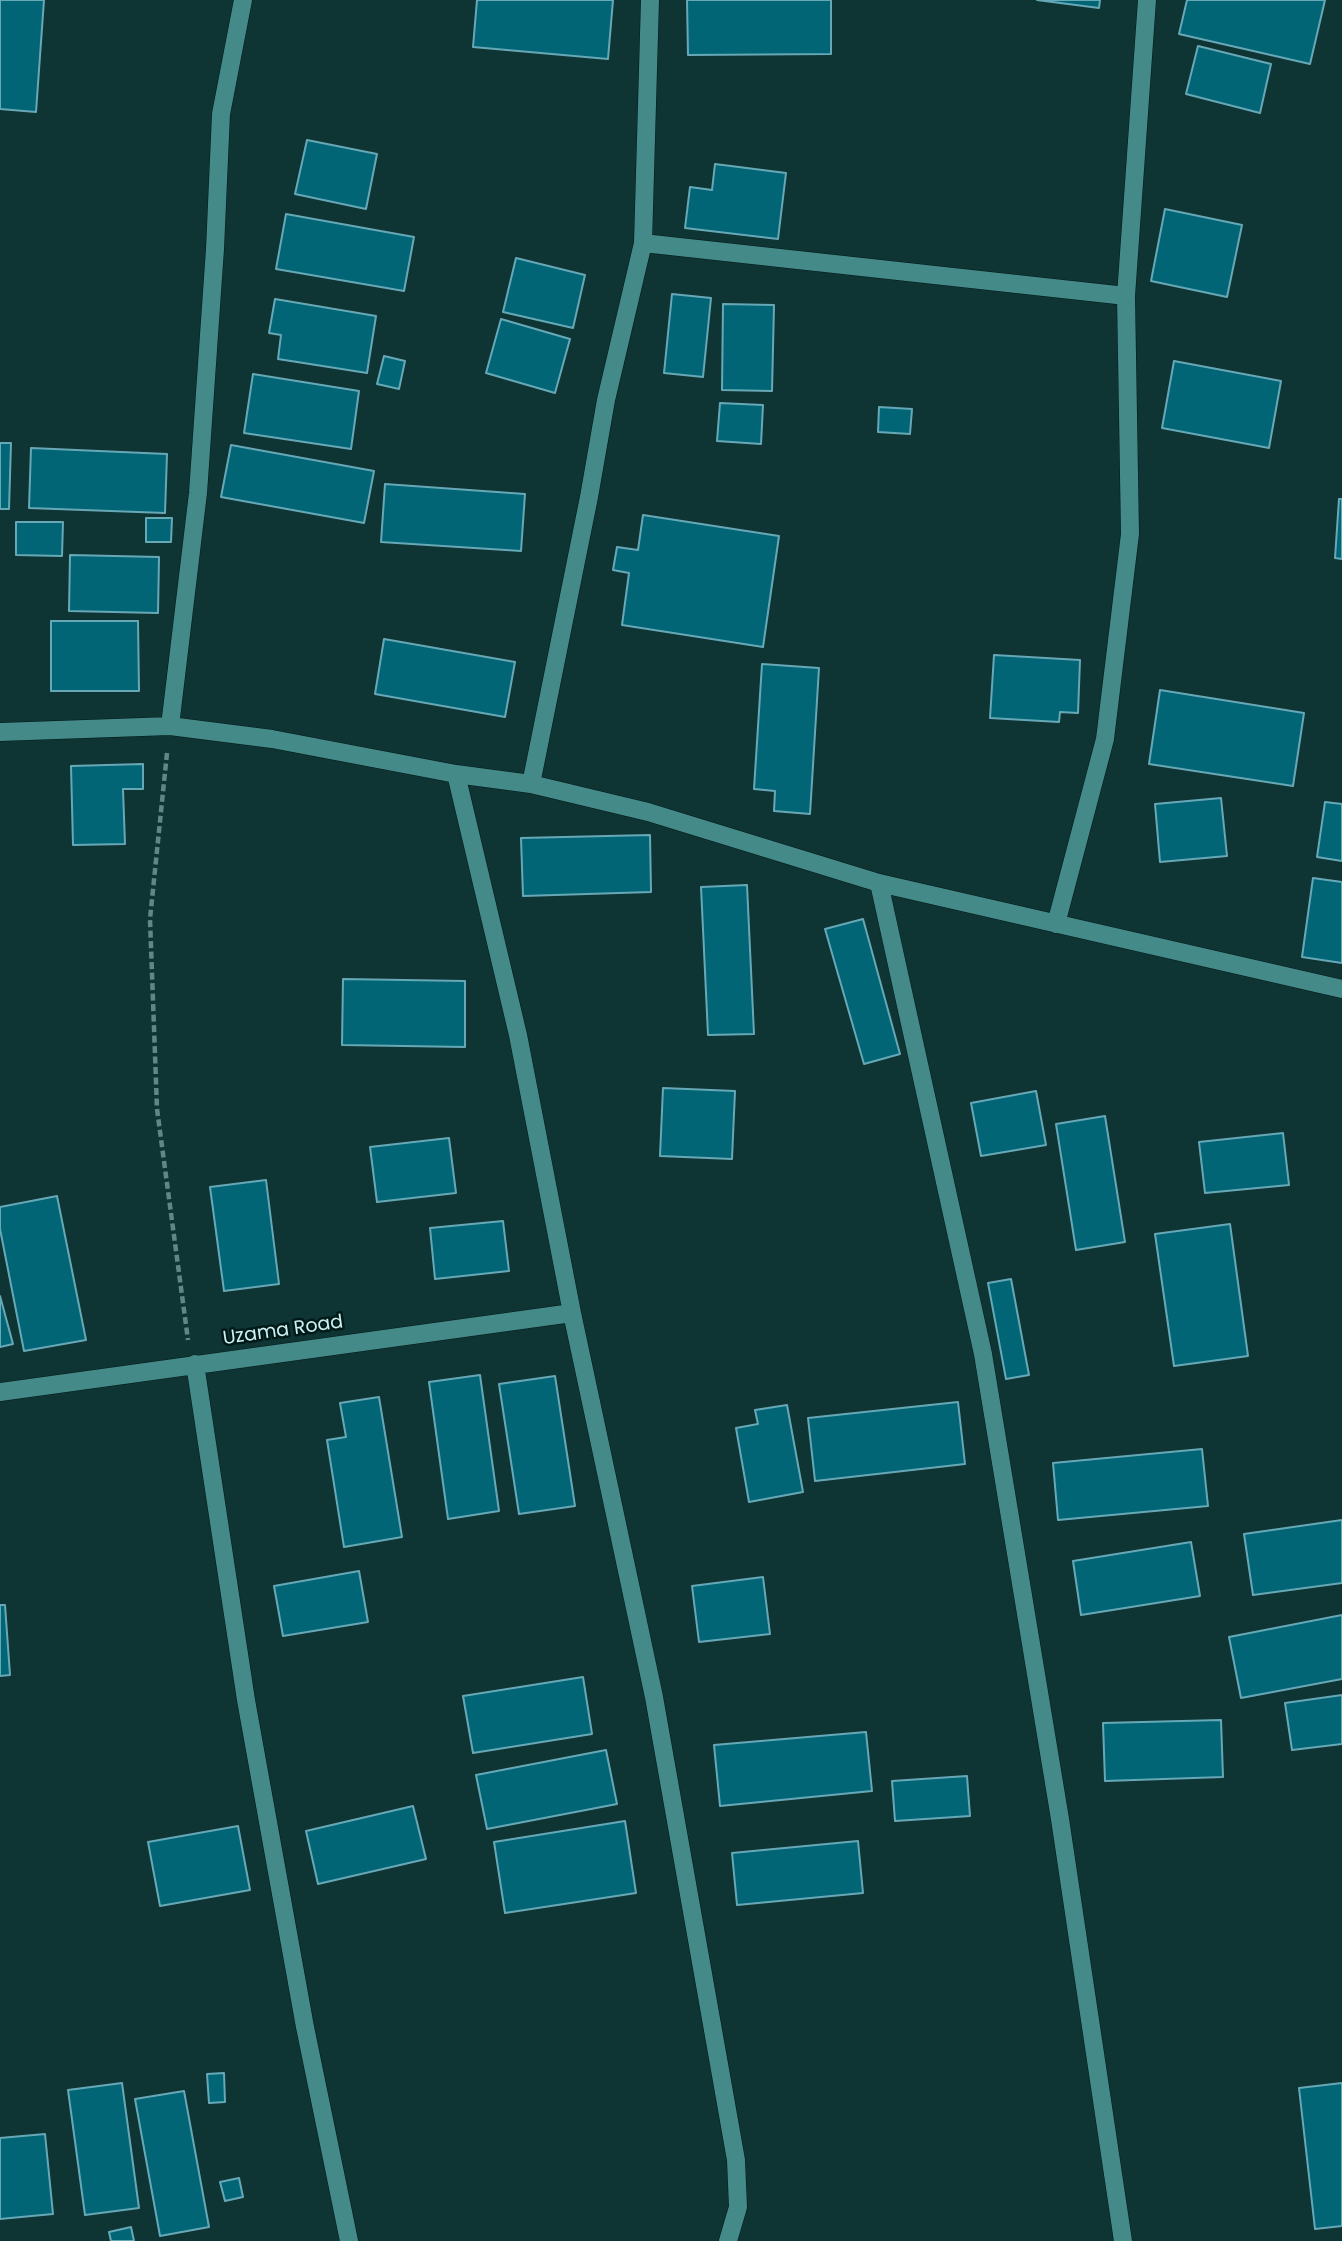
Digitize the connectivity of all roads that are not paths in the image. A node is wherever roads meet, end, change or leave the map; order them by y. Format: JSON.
{"nodes":[{"id":1,"x":243,"y":0,"type":"edge"},
{"id":2,"x":650,"y":0,"type":"edge"},
{"id":3,"x":1147,"y":0,"type":"edge"},
{"id":4,"x":643,"y":243,"type":"junction"},
{"id":5,"x":1126,"y":296,"type":"junction"},
{"id":6,"x":170,"y":726,"type":"junction"},
{"id":7,"x":0,"y":732,"type":"edge"},
{"id":8,"x":456,"y":774,"type":"junction"},
{"id":9,"x":531,"y":784,"type":"junction"},
{"id":10,"x":878,"y":883,"type":"junction"},
{"id":11,"x":1056,"y":924,"type":"junction"},
{"id":12,"x":1342,"y":989,"type":"edge"},
{"id":13,"x":572,"y":1313,"type":"junction"},
{"id":14,"x":195,"y":1364,"type":"junction"},
{"id":15,"x":0,"y":1392,"type":"edge"},
{"id":16,"x":349,"y":2241,"type":"edge"},
{"id":17,"x":728,"y":2241,"type":"edge"},
{"id":18,"x":1124,"y":2241,"type":"edge"}],
"edges":[{"from":1,"to":6,"type":"street"},
{"from":2,"to":4,"type":"street"},
{"from":3,"to":5,"type":"street"},
{"from":4,"to":5,"type":"street"},
{"from":4,"to":9,"type":"street"},
{"from":5,"to":11,"type":"street"},
{"from":6,"to":7,"type":"street"},
{"from":6,"to":8,"type":"street"},
{"from":8,"to":9,"type":"street"},
{"from":8,"to":13,"type":"street"},
{"from":9,"to":10,"type":"street"},
{"from":10,"to":11,"type":"street"},
{"from":10,"to":18,"type":"street"},
{"from":11,"to":12,"type":"street"},
{"from":13,"to":14,"type":"street","name":"Uzama Road"},
{"from":13,"to":17,"type":"street"},
{"from":14,"to":15,"type":"street","name":"Uzama Road"},
{"from":14,"to":16,"type":"street"}]}
